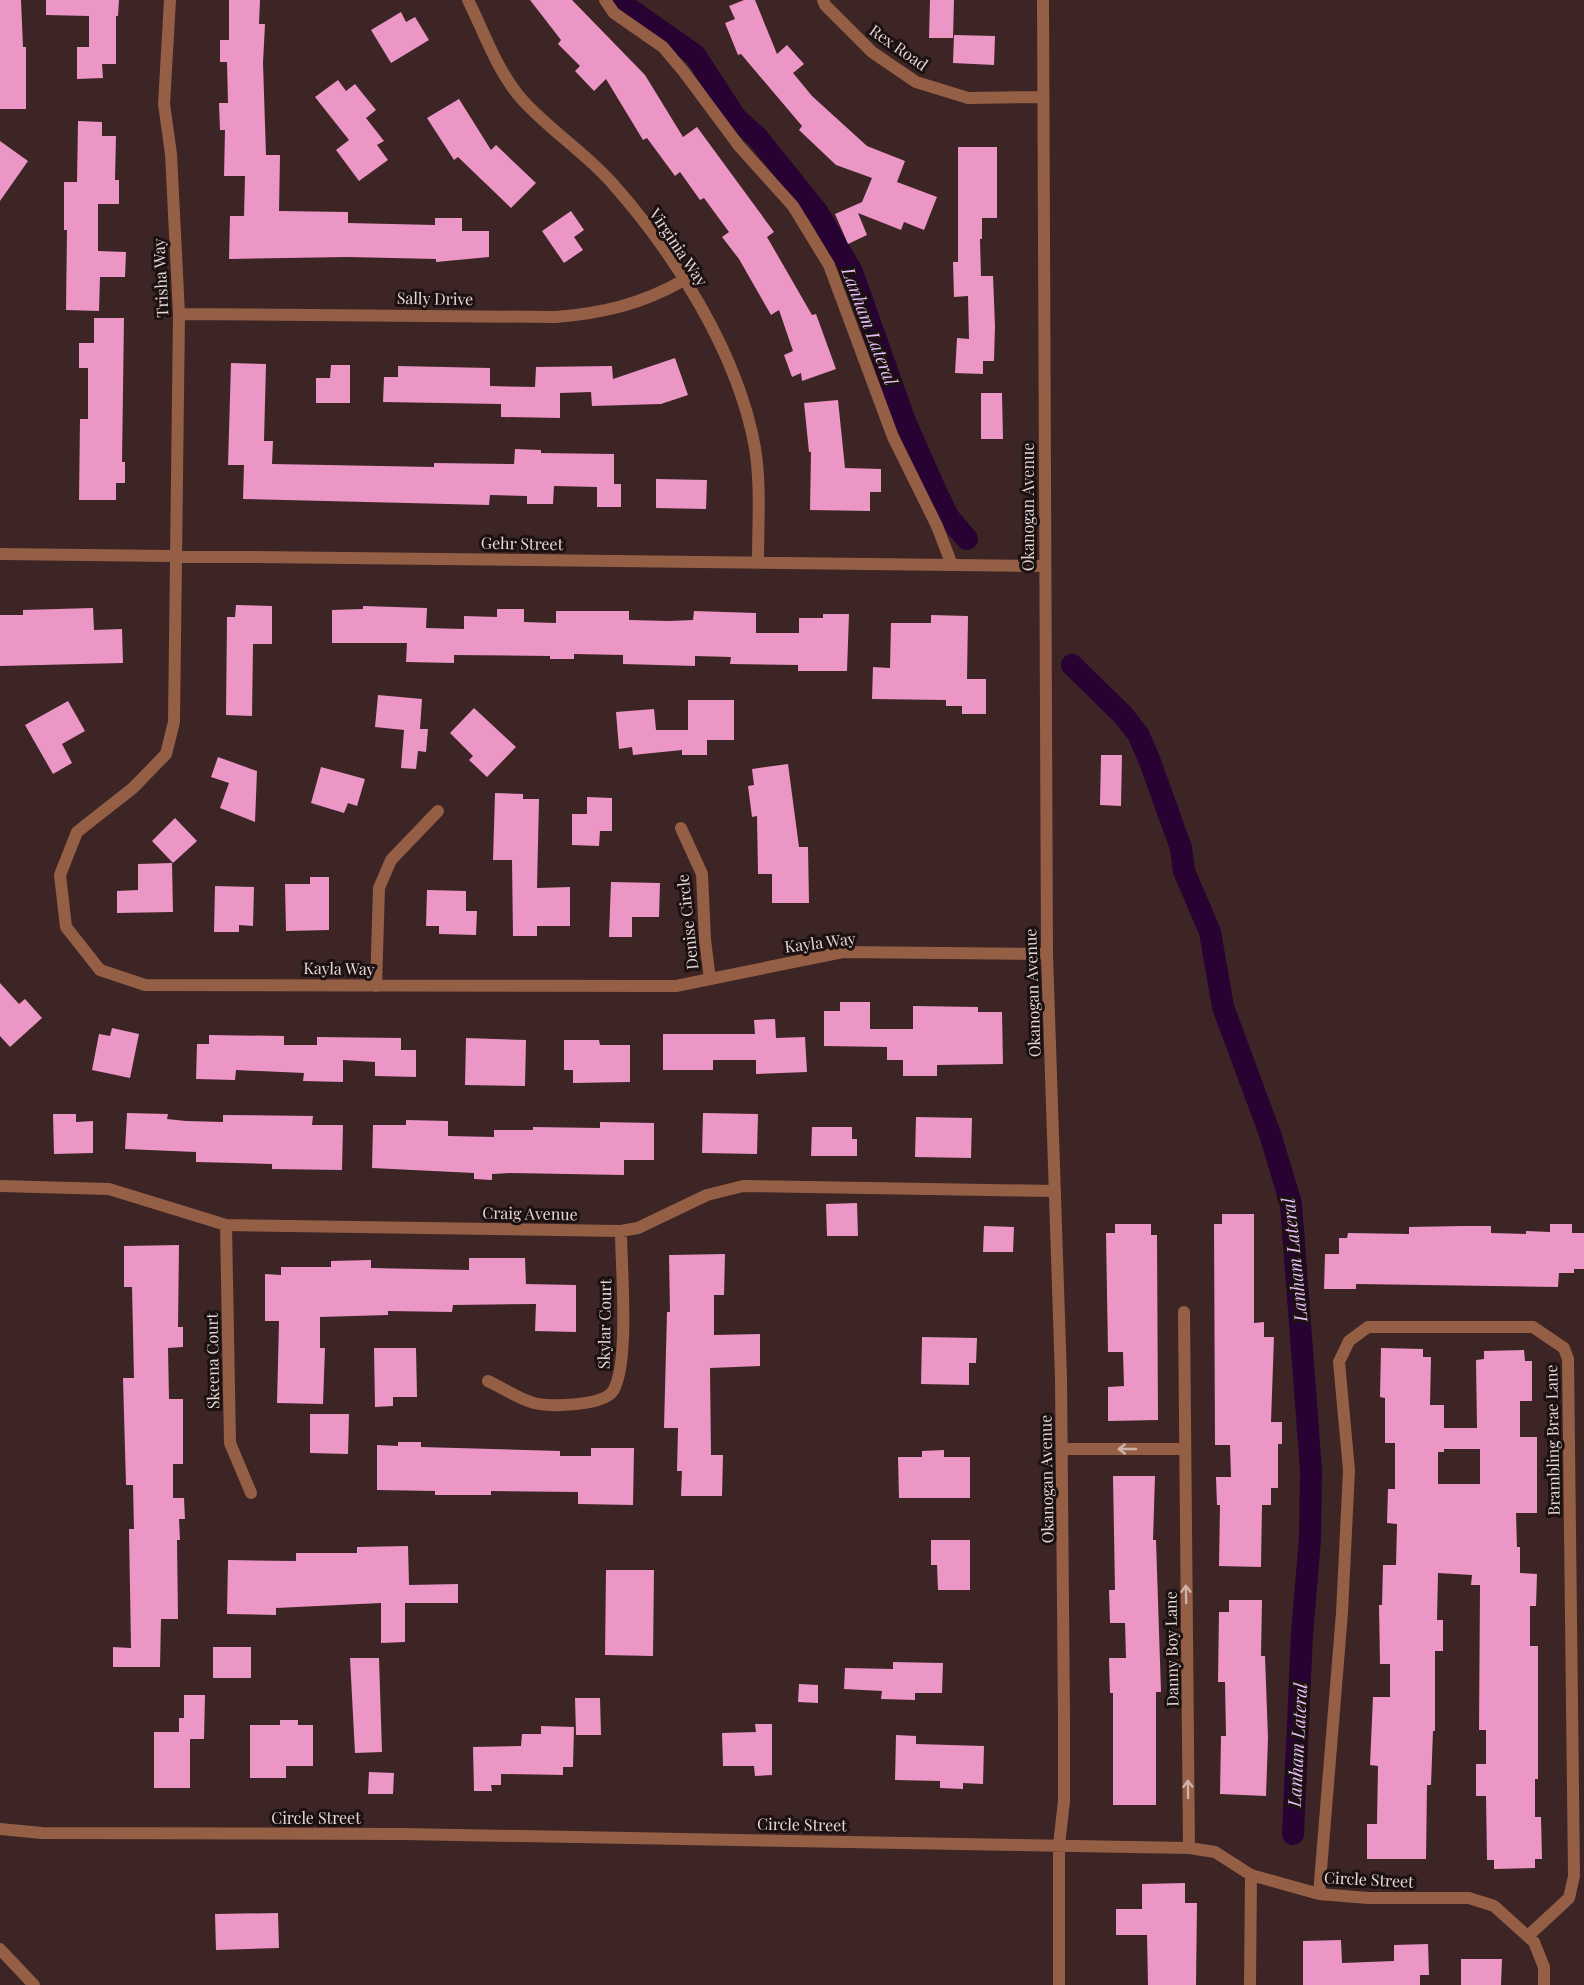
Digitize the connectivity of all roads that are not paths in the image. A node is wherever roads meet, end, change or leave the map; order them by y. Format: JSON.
{"nodes":[{"id":1,"x":170,"y":0,"type":"edge"},
{"id":2,"x":468,"y":0,"type":"edge"},
{"id":3,"x":605,"y":0,"type":"edge"},
{"id":4,"x":823,"y":0,"type":"edge"},
{"id":5,"x":1043,"y":0,"type":"edge"},
{"id":6,"x":1044,"y":97,"type":"junction"},
{"id":7,"x":684,"y":280,"type":"junction"},
{"id":8,"x":179,"y":314,"type":"junction"},
{"id":9,"x":0,"y":554,"type":"edge"},
{"id":10,"x":177,"y":556,"type":"junction"},
{"id":11,"x":758,"y":561,"type":"junction"},
{"id":12,"x":952,"y":565,"type":"junction"},
{"id":13,"x":1044,"y":566,"type":"junction"},
{"id":14,"x":438,"y":812,"type":"dead end"},
{"id":15,"x":681,"y":828,"type":"dead end"},
{"id":16,"x":1047,"y":954,"type":"junction"},
{"id":17,"x":710,"y":979,"type":"junction"},
{"id":18,"x":376,"y":986,"type":"junction"},
{"id":19,"x":0,"y":1186,"type":"edge"},
{"id":20,"x":1055,"y":1191,"type":"junction"},
{"id":21,"x":226,"y":1225,"type":"junction"},
{"id":22,"x":621,"y":1231,"type":"junction"},
{"id":23,"x":1184,"y":1312,"type":"dead end"},
{"id":24,"x":488,"y":1381,"type":"dead end"},
{"id":25,"x":1062,"y":1449,"type":"junction"},
{"id":26,"x":1185,"y":1449,"type":"junction"},
{"id":27,"x":251,"y":1493,"type":"dead end"},
{"id":28,"x":0,"y":1829,"type":"edge"},
{"id":29,"x":1059,"y":1845,"type":"junction"},
{"id":30,"x":1189,"y":1848,"type":"junction"},
{"id":31,"x":1251,"y":1875,"type":"junction"},
{"id":32,"x":1319,"y":1894,"type":"junction"},
{"id":33,"x":1528,"y":1936,"type":"junction"},
{"id":34,"x":0,"y":1948,"type":"edge"},
{"id":35,"x":34,"y":1985,"type":"edge"},
{"id":36,"x":1059,"y":1985,"type":"edge"},
{"id":37,"x":1250,"y":1985,"type":"edge"},
{"id":38,"x":1544,"y":1985,"type":"edge"}],
"edges":[{"from":1,"to":8,"type":"street","name":"Trisha Way"},
{"from":2,"to":7,"type":"street","name":"Virginia Way"},
{"from":3,"to":12,"type":"street"},
{"from":4,"to":6,"type":"street","name":"Rex Road"},
{"from":5,"to":6,"type":"street","name":"Okanogan Avenue"},
{"from":6,"to":13,"type":"street","name":"Okanogan Avenue"},
{"from":7,"to":8,"type":"street","name":"Sally Drive"},
{"from":7,"to":11,"type":"street","name":"Virginia Way"},
{"from":8,"to":10,"type":"street","name":"Trisha Way"},
{"from":9,"to":10,"type":"street","name":"Gehr Street"},
{"from":10,"to":11,"type":"street","name":"Gehr Street"},
{"from":10,"to":18,"type":"street","name":"Kayla Way"},
{"from":11,"to":12,"type":"street","name":"Gehr Street"},
{"from":12,"to":13,"type":"street","name":"Gehr Street"},
{"from":13,"to":16,"type":"street","name":"Okanogan Avenue"},
{"from":14,"to":18,"type":"street"},
{"from":15,"to":17,"type":"street","name":"Denise Circle"},
{"from":16,"to":17,"type":"street","name":"Kayla Way"},
{"from":16,"to":20,"type":"street","name":"Okanogan Avenue"},
{"from":17,"to":18,"type":"street","name":"Kayla Way"},
{"from":19,"to":21,"type":"street","name":"Craig Avenue"},
{"from":20,"to":22,"type":"street","name":"Craig Avenue"},
{"from":20,"to":25,"type":"street","name":"Okanogan Avenue"},
{"from":21,"to":22,"type":"street","name":"Craig Avenue"},
{"from":21,"to":27,"type":"street","name":"Skeena Court"},
{"from":22,"to":24,"type":"street","name":"Skylar Court"},
{"from":23,"to":26,"type":"street","name":"Danny Boy Lane"},
{"from":26,"to":25,"type":"street","one_way":true},
{"from":25,"to":29,"type":"street","name":"Okanogan Avenue"},
{"from":30,"to":26,"type":"street","name":"Danny Boy Lane","one_way":true},
{"from":28,"to":29,"type":"street","name":"Circle Street"},
{"from":29,"to":30,"type":"street","name":"Circle Street"},
{"from":29,"to":36,"type":"street","name":"Okanogan Avenue"},
{"from":30,"to":31,"type":"street","name":"Circle Street"},
{"from":31,"to":32,"type":"street","name":"Circle Street"},
{"from":31,"to":37,"type":"street"},
{"from":32,"to":33,"type":"street","name":"Circle Street"},
{"from":32,"to":33,"type":"street","name":"Brambling Brae Lane"},
{"from":33,"to":38,"type":"street","name":"Circle Street"},
{"from":34,"to":35,"type":"street"}]}
